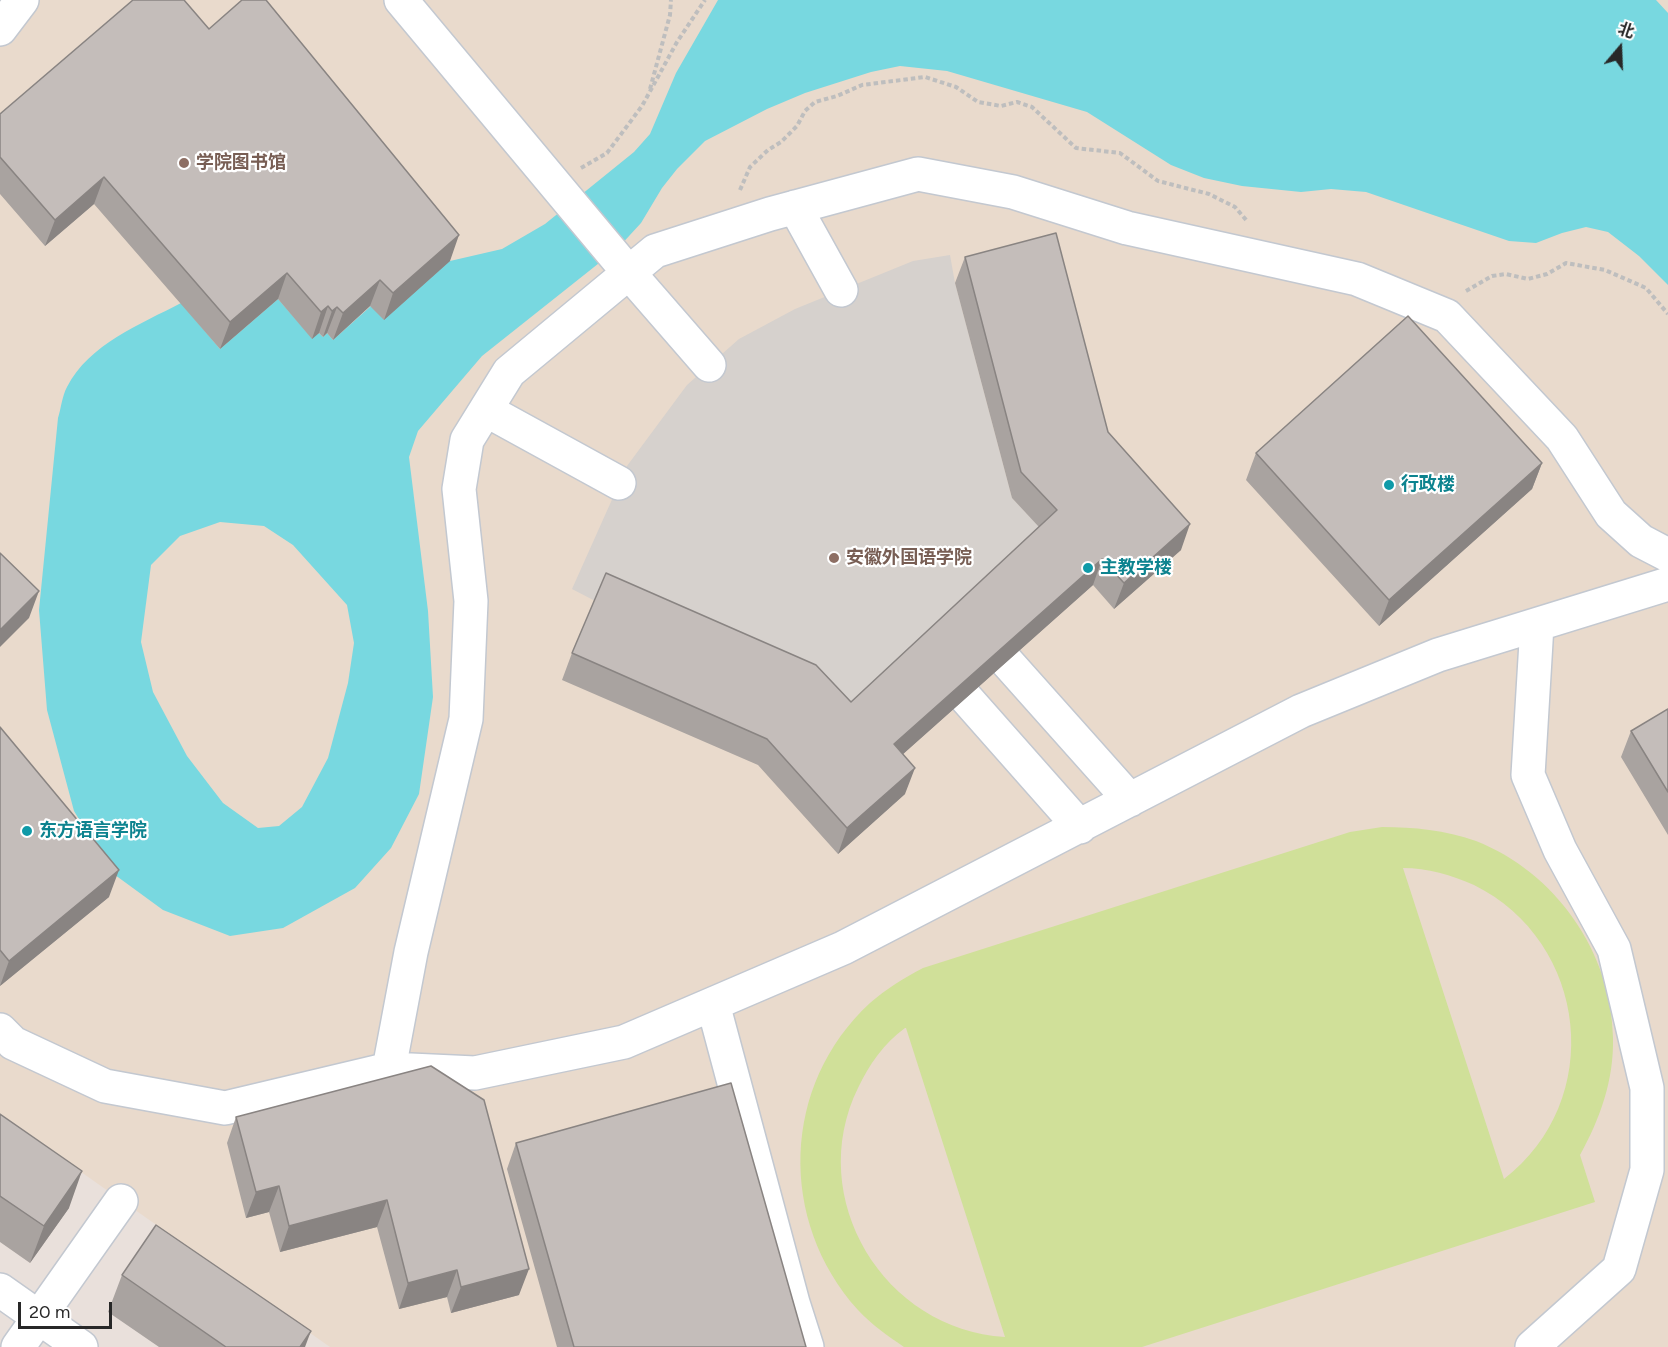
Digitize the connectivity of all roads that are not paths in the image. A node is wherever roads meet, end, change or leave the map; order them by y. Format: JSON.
{"nodes":[{"id":1,"x":22,"y":0,"type":"edge"},
{"id":2,"x":401,"y":0,"type":"edge"},
{"id":3,"x":0,"y":29,"type":"edge"},
{"id":4,"x":795,"y":207,"type":"junction"},
{"id":5,"x":625,"y":268,"type":"junction"},
{"id":6,"x":841,"y":290,"type":"dead end"},
{"id":7,"x":709,"y":365,"type":"dead end"},
{"id":8,"x":486,"y":410,"type":"junction"},
{"id":9,"x":619,"y":483,"type":"dead end"},
{"id":10,"x":1668,"y":555,"type":"edge"},
{"id":11,"x":1668,"y":584,"type":"edge"},
{"id":12,"x":1537,"y":625,"type":"junction"},
{"id":13,"x":1007,"y":662,"type":"edge"},
{"id":14,"x":966,"y":698,"type":"edge"},
{"id":15,"x":1130,"y":801,"type":"junction"},
{"id":16,"x":1080,"y":827,"type":"junction"},
{"id":17,"x":713,"y":1004,"type":"junction"},
{"id":18,"x":0,"y":1030,"type":"edge"},
{"id":19,"x":389,"y":1069,"type":"junction"},
{"id":20,"x":121,"y":1201,"type":"dead end"},
{"id":21,"x":0,"y":1290,"type":"edge"},
{"id":22,"x":39,"y":1317,"type":"junction"},
{"id":23,"x":18,"y":1347,"type":"edge"},
{"id":24,"x":81,"y":1347,"type":"edge"},
{"id":25,"x":807,"y":1347,"type":"edge"},
{"id":26,"x":1532,"y":1347,"type":"edge"}],
"edges":[{"from":1,"to":3,"type":"street"},
{"from":2,"to":5,"type":"street"},
{"from":4,"to":5,"type":"street"},
{"from":4,"to":6,"type":"street"},
{"from":4,"to":10,"type":"street"},
{"from":5,"to":7,"type":"street"},
{"from":5,"to":8,"type":"street"},
{"from":8,"to":9,"type":"street"},
{"from":8,"to":19,"type":"street"},
{"from":11,"to":12,"type":"street"},
{"from":12,"to":15,"type":"street"},
{"from":12,"to":26,"type":"street"},
{"from":13,"to":15,"type":"street"},
{"from":14,"to":16,"type":"street"},
{"from":15,"to":16,"type":"street"},
{"from":16,"to":17,"type":"street"},
{"from":17,"to":19,"type":"street"},
{"from":17,"to":25,"type":"street"},
{"from":18,"to":19,"type":"street"},
{"from":20,"to":22,"type":"street"},
{"from":21,"to":22,"type":"street"},
{"from":22,"to":23,"type":"street"},
{"from":22,"to":24,"type":"street"}]}
